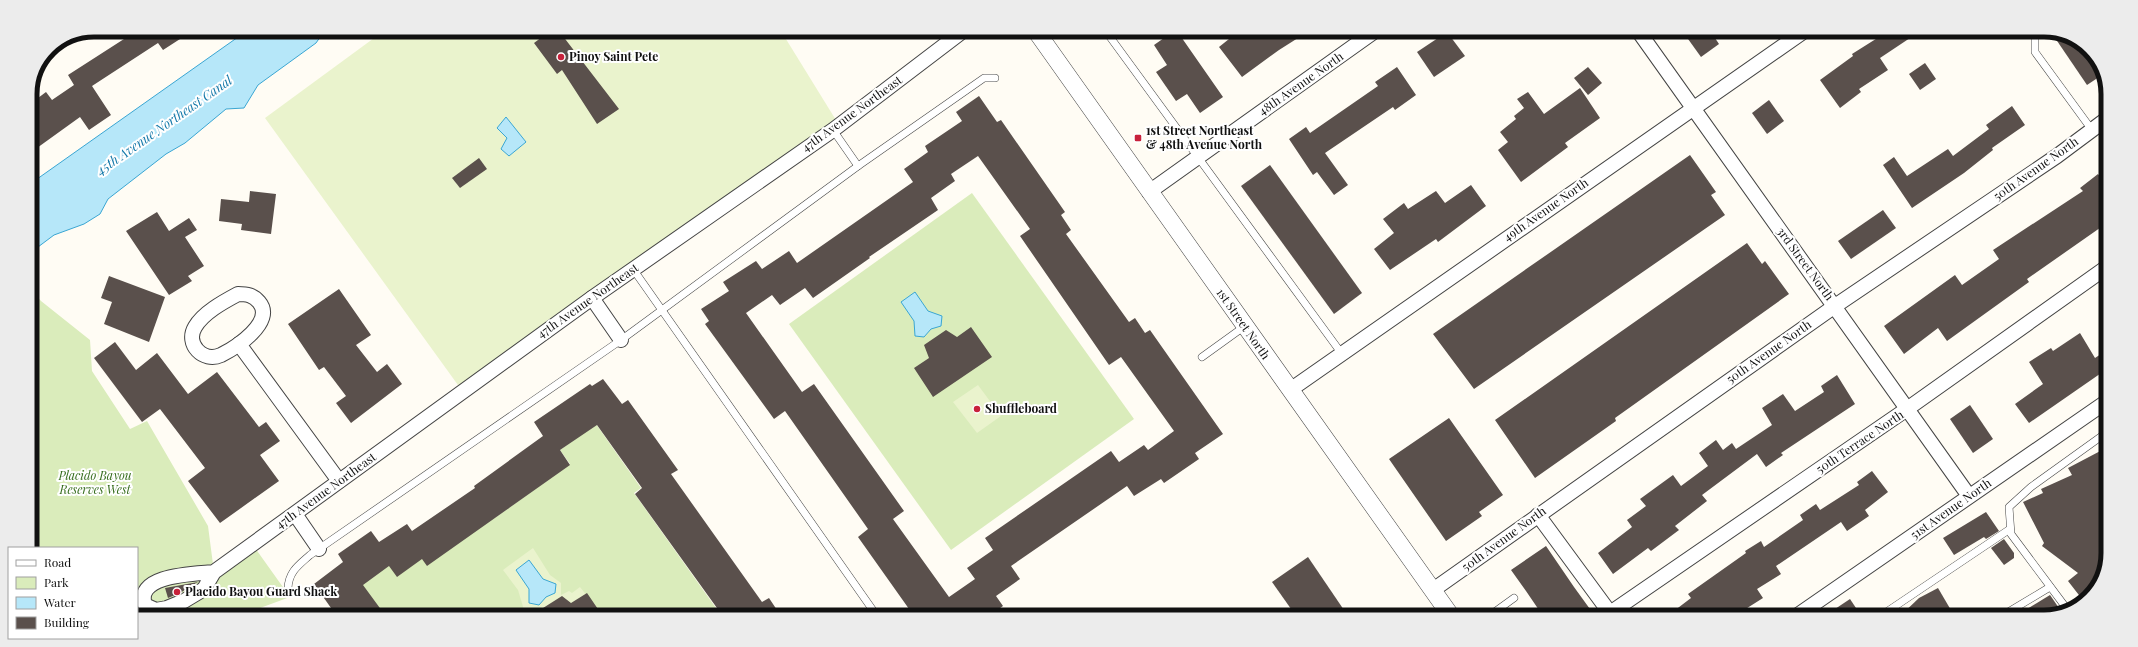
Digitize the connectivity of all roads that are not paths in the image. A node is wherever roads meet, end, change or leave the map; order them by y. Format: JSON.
{"nodes":[{"id":1,"x":955,"y":37,"type":"edge"},
{"id":2,"x":1040,"y":37,"type":"edge"},
{"id":3,"x":1110,"y":37,"type":"dead end"},
{"id":4,"x":1368,"y":37,"type":"edge"},
{"id":5,"x":1643,"y":37,"type":"edge"},
{"id":6,"x":1796,"y":37,"type":"edge"},
{"id":7,"x":2035,"y":37,"type":"edge"},
{"id":8,"x":995,"y":78,"type":"dead end"},
{"id":9,"x":1693,"y":107,"type":"junction"},
{"id":10,"x":2101,"y":123,"type":"edge"},
{"id":11,"x":832,"y":130,"type":"junction"},
{"id":12,"x":2092,"y":130,"type":"junction"},
{"id":13,"x":1199,"y":156,"type":"junction"},
{"id":14,"x":858,"y":166,"type":"junction"},
{"id":15,"x":1149,"y":192,"type":"junction"},
{"id":16,"x":633,"y":270,"type":"junction"},
{"id":17,"x":2101,"y":271,"type":"edge"},
{"id":18,"x":592,"y":298,"type":"junction"},
{"id":19,"x":1835,"y":306,"type":"junction"},
{"id":20,"x":661,"y":308,"type":"junction"},
{"id":21,"x":1245,"y":326,"type":"junction"},
{"id":22,"x":621,"y":340,"type":"junction"},
{"id":23,"x":239,"y":344,"type":"junction"},
{"id":24,"x":1342,"y":354,"type":"junction"},
{"id":25,"x":1202,"y":357,"type":"dead end"},
{"id":26,"x":1290,"y":390,"type":"junction"},
{"id":27,"x":2101,"y":405,"type":"edge"},
{"id":28,"x":1908,"y":409,"type":"junction"},
{"id":29,"x":2101,"y":437,"type":"edge"},
{"id":30,"x":339,"y":481,"type":"junction"},
{"id":31,"x":1969,"y":496,"type":"junction"},
{"id":32,"x":294,"y":514,"type":"junction"},
{"id":33,"x":1538,"y":515,"type":"junction"},
{"id":34,"x":2010,"y":528,"type":"junction"},
{"id":35,"x":319,"y":549,"type":"junction"},
{"id":36,"x":214,"y":572,"type":"junction"},
{"id":37,"x":2050,"y":587,"type":"junction"},
{"id":38,"x":288,"y":588,"type":"dead end"},
{"id":39,"x":1433,"y":590,"type":"junction"},
{"id":40,"x":141,"y":591,"type":"edge"},
{"id":41,"x":1514,"y":598,"type":"dead end"},
{"id":42,"x":2065,"y":606,"type":"edge"},
{"id":43,"x":873,"y":610,"type":"edge"},
{"id":44,"x":1447,"y":610,"type":"edge"},
{"id":45,"x":1497,"y":610,"type":"edge"},
{"id":46,"x":1607,"y":610,"type":"edge"},
{"id":47,"x":1618,"y":610,"type":"edge"},
{"id":48,"x":1805,"y":610,"type":"edge"},
{"id":49,"x":1889,"y":610,"type":"edge"},
{"id":50,"x":2012,"y":610,"type":"edge"}],
"edges":[{"from":1,"to":11,"type":"street","name":"47th Avenue Northeast"},
{"from":2,"to":15,"type":"street","name":"1st Street North"},
{"from":3,"to":13,"type":"lane"},
{"from":4,"to":13,"type":"street","name":"48th Avenue North"},
{"from":5,"to":9,"type":"street","name":"3rd Street North"},
{"from":6,"to":9,"type":"street","name":"49th Avenue North"},
{"from":7,"to":12,"type":"lane"},
{"from":8,"to":14,"type":"lane"},
{"from":9,"to":19,"type":"street","name":"3rd Street North"},
{"from":9,"to":24,"type":"street","name":"49th Avenue North"},
{"from":10,"to":12,"type":"street","name":"50th Avenue North"},
{"from":11,"to":14,"type":"lane"},
{"from":11,"to":16,"type":"street","name":"47th Avenue Northeast"},
{"from":12,"to":19,"type":"street","name":"50th Avenue North"},
{"from":13,"to":15,"type":"street","name":"48th Avenue North"},
{"from":13,"to":24,"type":"lane"},
{"from":14,"to":20,"type":"lane"},
{"from":15,"to":21,"type":"street","name":"1st Street North"},
{"from":16,"to":18,"type":"street","name":"47th Avenue Northeast"},
{"from":16,"to":20,"type":"lane"},
{"from":17,"to":28,"type":"street","name":"50th Terrace North"},
{"from":18,"to":22,"type":"street"},
{"from":18,"to":30,"type":"street","name":"47th Avenue Northeast"},
{"from":19,"to":28,"type":"street","name":"3rd Street North"},
{"from":19,"to":33,"type":"street","name":"50th Avenue North"},
{"from":20,"to":22,"type":"lane"},
{"from":20,"to":43,"type":"lane"},
{"from":21,"to":25,"type":"lane"},
{"from":21,"to":26,"type":"street","name":"1st Street North"},
{"from":22,"to":35,"type":"lane"},
{"from":23,"to":23,"type":"street"},
{"from":23,"to":30,"type":"street"},
{"from":24,"to":26,"type":"street","name":"49th Avenue North"},
{"from":26,"to":39,"type":"street","name":"1st Street North"},
{"from":27,"to":31,"type":"street","name":"51st Avenue North"},
{"from":28,"to":31,"type":"street","name":"3rd Street North"},
{"from":28,"to":47,"type":"street","name":"50th Terrace North"},
{"from":29,"to":34,"type":"lane"},
{"from":30,"to":32,"type":"street","name":"47th Avenue Northeast"},
{"from":31,"to":48,"type":"street","name":"51st Avenue North"},
{"from":32,"to":35,"type":"street"},
{"from":32,"to":36,"type":"street","name":"47th Avenue Northeast"},
{"from":33,"to":39,"type":"street","name":"50th Avenue North"},
{"from":33,"to":46,"type":"street"},
{"from":34,"to":37,"type":"lane"},
{"from":34,"to":49,"type":"lane"},
{"from":35,"to":38,"type":"lane"},
{"from":36,"to":40,"type":"street","name":"47th Avenue Northeast"},
{"from":36,"to":40,"type":"street","name":"47th Avenue Northeast"},
{"from":37,"to":42,"type":"lane"},
{"from":37,"to":50,"type":"lane"},
{"from":39,"to":44,"type":"street","name":"1st Street North"},
{"from":41,"to":45,"type":"lane"}]}
